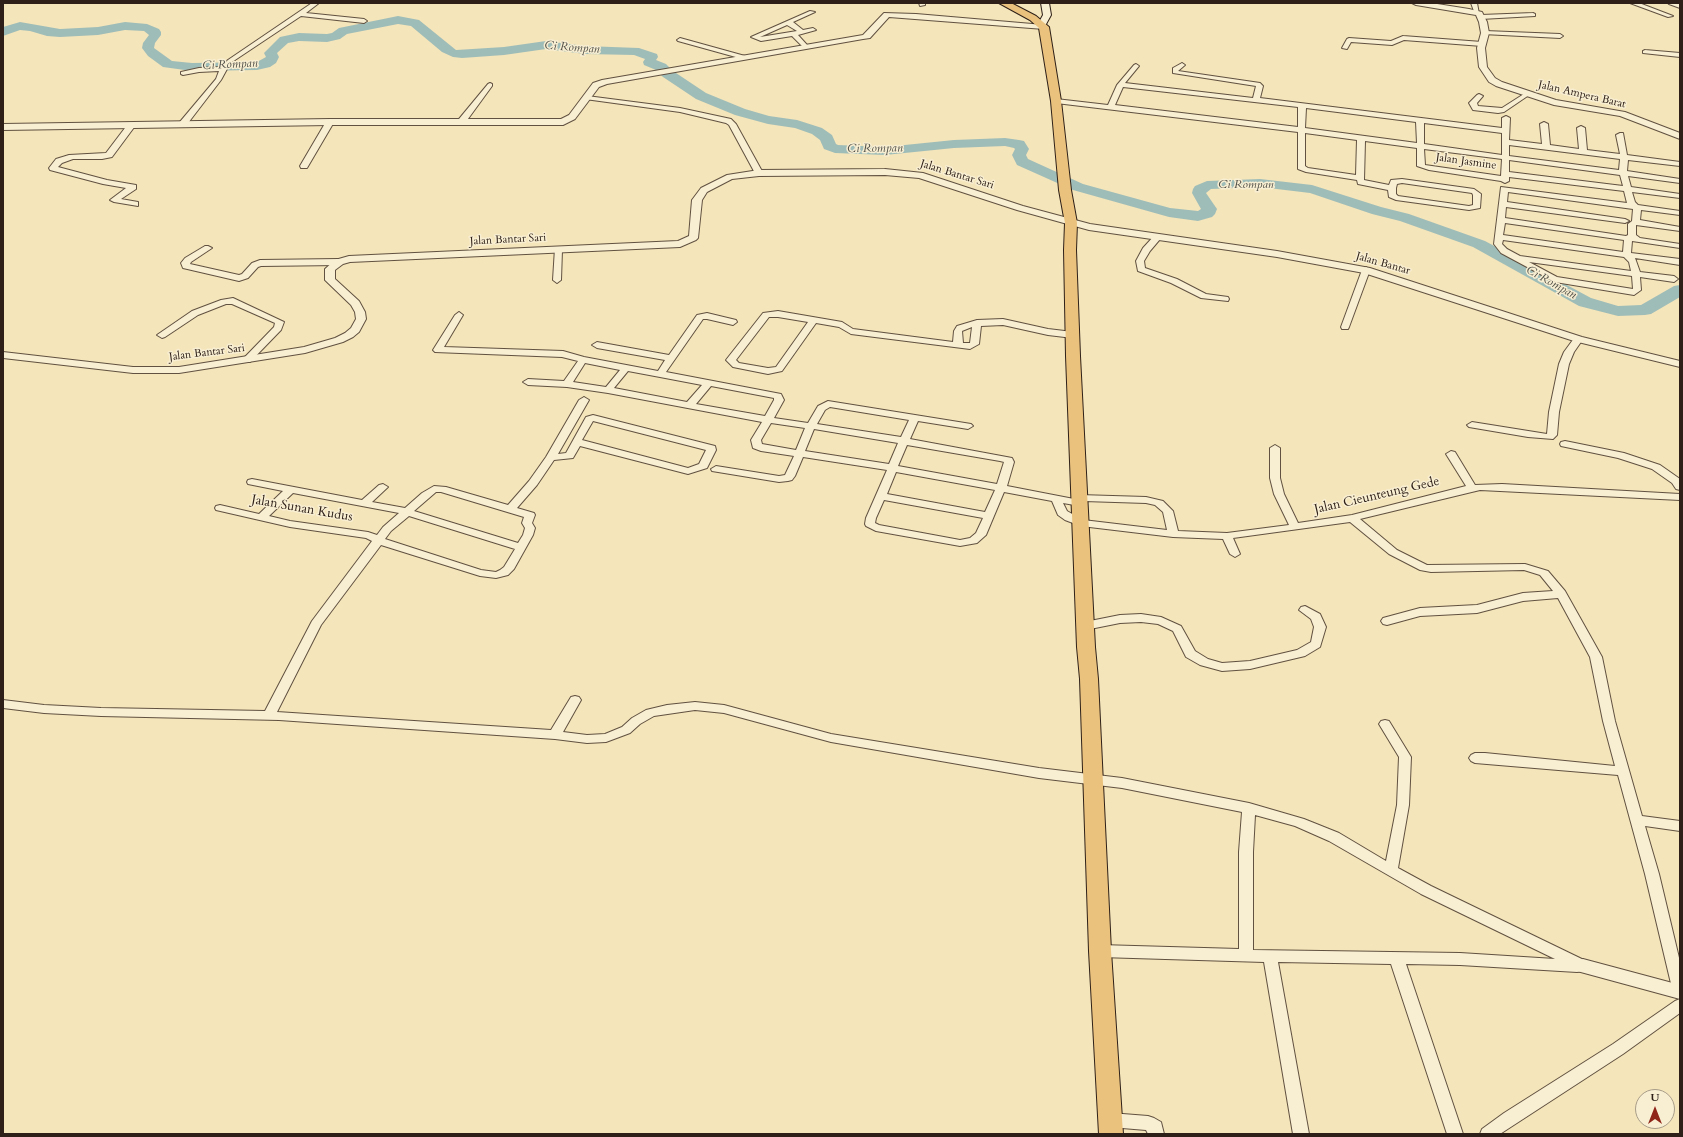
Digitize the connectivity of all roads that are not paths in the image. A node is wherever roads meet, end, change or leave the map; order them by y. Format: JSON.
{"nodes":[{"id":1,"x":316,"y":3,"type":"edge"},
{"id":2,"x":1004,"y":3,"type":"edge"},
{"id":3,"x":1012,"y":3,"type":"edge"},
{"id":4,"x":1045,"y":3,"type":"edge"},
{"id":5,"x":1416,"y":3,"type":"edge"},
{"id":6,"x":1474,"y":3,"type":"edge"},
{"id":7,"x":1632,"y":3,"type":"edge"},
{"id":8,"x":1672,"y":3,"type":"edge"},
{"id":9,"x":1680,"y":6,"type":"edge"},
{"id":10,"x":1021,"y":11,"type":"junction"},
{"id":11,"x":812,"y":12,"type":"dead end"},
{"id":12,"x":300,"y":14,"type":"junction"},
{"id":13,"x":1533,"y":15,"type":"dead end"},
{"id":14,"x":1481,"y":17,"type":"junction"},
{"id":15,"x":1661,"y":18,"type":"dead end"},
{"id":16,"x":364,"y":21,"type":"dead end"},
{"id":17,"x":788,"y":22,"type":"junction"},
{"id":18,"x":1043,"y":25,"type":"junction"},
{"id":19,"x":812,"y":30,"type":"dead end"},
{"id":20,"x":764,"y":31,"type":"junction"},
{"id":21,"x":802,"y":32,"type":"junction"},
{"id":22,"x":1485,"y":32,"type":"junction"},
{"id":23,"x":793,"y":34,"type":"junction"},
{"id":24,"x":1560,"y":36,"type":"dead end"},
{"id":25,"x":774,"y":37,"type":"junction"},
{"id":26,"x":680,"y":40,"type":"dead end"},
{"id":27,"x":1482,"y":44,"type":"junction"},
{"id":28,"x":806,"y":47,"type":"junction"},
{"id":29,"x":1345,"y":48,"type":"dead end"},
{"id":30,"x":1645,"y":52,"type":"dead end"},
{"id":31,"x":1680,"y":55,"type":"edge"},
{"id":32,"x":743,"y":57,"type":"junction"},
{"id":33,"x":1182,"y":65,"type":"dead end"},
{"id":34,"x":1136,"y":66,"type":"dead end"},
{"id":35,"x":224,"y":67,"type":"junction"},
{"id":36,"x":184,"y":74,"type":"dead end"},
{"id":37,"x":490,"y":85,"type":"dead end"},
{"id":38,"x":1120,"y":86,"type":"junction"},
{"id":39,"x":1527,"y":94,"type":"junction"},
{"id":40,"x":1479,"y":96,"type":"dead end"},
{"id":41,"x":588,"y":98,"type":"junction"},
{"id":42,"x":1256,"y":100,"type":"junction"},
{"id":43,"x":1056,"y":101,"type":"junction"},
{"id":44,"x":1302,"y":105,"type":"junction"},
{"id":45,"x":1111,"y":107,"type":"junction"},
{"id":46,"x":1506,"y":118,"type":"dead end"},
{"id":47,"x":462,"y":121,"type":"junction"},
{"id":48,"x":1420,"y":121,"type":"junction"},
{"id":49,"x":330,"y":122,"type":"junction"},
{"id":50,"x":1544,"y":124,"type":"dead end"},
{"id":51,"x":182,"y":125,"type":"junction"},
{"id":52,"x":131,"y":126,"type":"junction"},
{"id":53,"x":3,"y":127,"type":"edge"},
{"id":54,"x":1581,"y":128,"type":"dead end"},
{"id":55,"x":1301,"y":130,"type":"junction"},
{"id":56,"x":1506,"y":131,"type":"junction"},
{"id":57,"x":1620,"y":135,"type":"dead end"},
{"id":58,"x":1680,"y":136,"type":"edge"},
{"id":59,"x":1361,"y":138,"type":"junction"},
{"id":60,"x":1506,"y":142,"type":"junction"},
{"id":61,"x":1421,"y":146,"type":"junction"},
{"id":62,"x":1546,"y":147,"type":"junction"},
{"id":63,"x":1583,"y":152,"type":"junction"},
{"id":64,"x":1624,"y":156,"type":"junction"},
{"id":65,"x":1506,"y":157,"type":"junction"},
{"id":66,"x":1680,"y":164,"type":"edge"},
{"id":67,"x":304,"y":166,"type":"dead end"},
{"id":68,"x":1584,"y":168,"type":"junction"},
{"id":69,"x":759,"y":173,"type":"junction"},
{"id":70,"x":1623,"y":173,"type":"junction"},
{"id":71,"x":1505,"y":176,"type":"junction"},
{"id":72,"x":1360,"y":178,"type":"junction"},
{"id":73,"x":1680,"y":181,"type":"edge"},
{"id":74,"x":1585,"y":184,"type":"junction"},
{"id":75,"x":1392,"y":188,"type":"junction"},
{"id":76,"x":1504,"y":189,"type":"junction"},
{"id":77,"x":1628,"y":189,"type":"junction"},
{"id":78,"x":1680,"y":196,"type":"edge"},
{"id":79,"x":135,"y":204,"type":"dead end"},
{"id":80,"x":1503,"y":204,"type":"junction"},
{"id":81,"x":1630,"y":206,"type":"junction"},
{"id":82,"x":1680,"y":213,"type":"edge"},
{"id":83,"x":1502,"y":220,"type":"junction"},
{"id":84,"x":1631,"y":222,"type":"junction"},
{"id":85,"x":1071,"y":223,"type":"junction"},
{"id":86,"x":1680,"y":229,"type":"edge"},
{"id":87,"x":1499,"y":237,"type":"junction"},
{"id":88,"x":1157,"y":238,"type":"junction"},
{"id":89,"x":1633,"y":238,"type":"junction"},
{"id":90,"x":1680,"y":246,"type":"edge"},
{"id":91,"x":208,"y":248,"type":"dead end"},
{"id":92,"x":558,"y":250,"type":"junction"},
{"id":93,"x":1515,"y":257,"type":"junction"},
{"id":94,"x":1633,"y":257,"type":"junction"},
{"id":95,"x":339,"y":262,"type":"junction"},
{"id":96,"x":1680,"y":262,"type":"edge"},
{"id":97,"x":1366,"y":270,"type":"junction"},
{"id":98,"x":1636,"y":274,"type":"junction"},
{"id":99,"x":1674,"y":279,"type":"dead end"},
{"id":100,"x":557,"y":280,"type":"dead end"},
{"id":101,"x":1225,"y":299,"type":"dead end"},
{"id":102,"x":459,"y":316,"type":"dead end"},
{"id":103,"x":814,"y":320,"type":"junction"},
{"id":104,"x":733,"y":322,"type":"dead end"},
{"id":105,"x":977,"y":323,"type":"junction"},
{"id":106,"x":1345,"y":328,"type":"dead end"},
{"id":107,"x":162,"y":335,"type":"dead end"},
{"id":108,"x":1073,"y":335,"type":"junction"},
{"id":109,"x":1578,"y":339,"type":"junction"},
{"id":110,"x":597,"y":345,"type":"dead end"},
{"id":111,"x":958,"y":345,"type":"junction"},
{"id":112,"x":614,"y":348,"type":"junction"},
{"id":113,"x":3,"y":355,"type":"edge"},
{"id":114,"x":671,"y":358,"type":"junction"},
{"id":115,"x":247,"y":360,"type":"junction"},
{"id":116,"x":583,"y":360,"type":"junction"},
{"id":117,"x":603,"y":364,"type":"junction"},
{"id":118,"x":1680,"y":364,"type":"edge"},
{"id":119,"x":626,"y":368,"type":"junction"},
{"id":120,"x":660,"y":374,"type":"junction"},
{"id":121,"x":528,"y":382,"type":"dead end"},
{"id":122,"x":567,"y":384,"type":"junction"},
{"id":123,"x":708,"y":384,"type":"junction"},
{"id":124,"x":608,"y":390,"type":"junction"},
{"id":125,"x":584,"y":400,"type":"dead end"},
{"id":126,"x":690,"y":405,"type":"junction"},
{"id":127,"x":915,"y":418,"type":"junction"},
{"id":128,"x":768,"y":420,"type":"junction"},
{"id":129,"x":1472,"y":425,"type":"dead end"},
{"id":130,"x":812,"y":426,"type":"junction"},
{"id":131,"x":968,"y":426,"type":"dead end"},
{"id":132,"x":904,"y":441,"type":"junction"},
{"id":133,"x":577,"y":442,"type":"junction"},
{"id":134,"x":1565,"y":444,"type":"dead end"},
{"id":135,"x":1275,"y":448,"type":"dead end"},
{"id":136,"x":800,"y":453,"type":"junction"},
{"id":137,"x":1451,"y":454,"type":"dead end"},
{"id":138,"x":551,"y":457,"type":"junction"},
{"id":139,"x":892,"y":468,"type":"junction"},
{"id":140,"x":716,"y":469,"type":"dead end"},
{"id":141,"x":252,"y":482,"type":"dead end"},
{"id":142,"x":383,"y":487,"type":"dead end"},
{"id":143,"x":1680,"y":487,"type":"edge"},
{"id":144,"x":1001,"y":488,"type":"junction"},
{"id":145,"x":292,"y":489,"type":"junction"},
{"id":146,"x":1473,"y":489,"type":"junction"},
{"id":147,"x":881,"y":496,"type":"junction"},
{"id":148,"x":1680,"y":497,"type":"edge"},
{"id":149,"x":1056,"y":498,"type":"junction"},
{"id":150,"x":1080,"y":500,"type":"junction"},
{"id":151,"x":365,"y":503,"type":"junction"},
{"id":152,"x":220,"y":508,"type":"dead end"},
{"id":153,"x":510,"y":509,"type":"junction"},
{"id":154,"x":408,"y":512,"type":"junction"},
{"id":155,"x":990,"y":516,"type":"junction"},
{"id":156,"x":262,"y":517,"type":"junction"},
{"id":157,"x":1352,"y":518,"type":"junction"},
{"id":158,"x":1081,"y":523,"type":"junction"},
{"id":159,"x":1295,"y":527,"type":"junction"},
{"id":160,"x":1173,"y":534,"type":"junction"},
{"id":161,"x":1226,"y":536,"type":"junction"},
{"id":162,"x":379,"y":540,"type":"junction"},
{"id":163,"x":521,"y":547,"type":"junction"},
{"id":164,"x":1235,"y":554,"type":"dead end"},
{"id":165,"x":1561,"y":594,"type":"junction"},
{"id":166,"x":1305,"y":610,"type":"dead end"},
{"id":167,"x":1386,"y":621,"type":"dead end"},
{"id":168,"x":1085,"y":626,"type":"junction"},
{"id":169,"x":575,"y":700,"type":"dead end"},
{"id":170,"x":3,"y":704,"type":"edge"},
{"id":171,"x":269,"y":716,"type":"junction"},
{"id":172,"x":1385,"y":724,"type":"dead end"},
{"id":173,"x":555,"y":735,"type":"junction"},
{"id":174,"x":1475,"y":758,"type":"dead end"},
{"id":175,"x":1624,"y":771,"type":"junction"},
{"id":176,"x":1094,"y":779,"type":"junction"},
{"id":177,"x":1249,"y":808,"type":"junction"},
{"id":178,"x":1636,"y":820,"type":"junction"},
{"id":179,"x":1680,"y":826,"type":"edge"},
{"id":180,"x":1391,"y":870,"type":"junction"},
{"id":181,"x":1100,"y":951,"type":"junction"},
{"id":182,"x":1246,"y":955,"type":"junction"},
{"id":183,"x":1270,"y":956,"type":"junction"},
{"id":184,"x":1396,"y":959,"type":"junction"},
{"id":185,"x":1583,"y":966,"type":"junction"},
{"id":186,"x":1680,"y":992,"type":"edge"},
{"id":187,"x":1680,"y":1005,"type":"edge"},
{"id":188,"x":1111,"y":1127,"type":"edge"},
{"id":189,"x":1156,"y":1134,"type":"edge"},
{"id":190,"x":1301,"y":1134,"type":"edge"},
{"id":191,"x":1455,"y":1134,"type":"edge"},
{"id":192,"x":1488,"y":1134,"type":"edge"}],
"edges":[{"from":1,"to":12,"type":"street"},
{"from":2,"to":10,"type":"main road"},
{"from":3,"to":10,"type":"main road"},
{"from":4,"to":18,"type":"main road"},
{"from":5,"to":14,"type":"street"},
{"from":6,"to":14,"type":"street"},
{"from":7,"to":15,"type":"street"},
{"from":8,"to":9,"type":"street"},
{"from":10,"to":18,"type":"main road"},
{"from":11,"to":17,"type":"street"},
{"from":12,"to":16,"type":"street"},
{"from":12,"to":35,"type":"street"},
{"from":13,"to":14,"type":"street"},
{"from":14,"to":22,"type":"street","name":"Jalan Ampera Barat"},
{"from":17,"to":20,"type":"street"},
{"from":17,"to":21,"type":"street"},
{"from":18,"to":28,"type":"street"},
{"from":18,"to":43,"type":"main road"},
{"from":19,"to":21,"type":"street"},
{"from":20,"to":25,"type":"street"},
{"from":20,"to":25,"type":"street"},
{"from":21,"to":23,"type":"street"},
{"from":22,"to":24,"type":"street"},
{"from":22,"to":27,"type":"street","name":"Jalan Ampera Barat"},
{"from":23,"to":25,"type":"street"},
{"from":23,"to":28,"type":"street"},
{"from":26,"to":32,"type":"street"},
{"from":27,"to":29,"type":"street"},
{"from":27,"to":39,"type":"street","name":"Jalan Ampera Barat"},
{"from":28,"to":32,"type":"street"},
{"from":30,"to":31,"type":"street"},
{"from":32,"to":41,"type":"street"},
{"from":33,"to":42,"type":"street"},
{"from":34,"to":38,"type":"street"},
{"from":35,"to":36,"type":"street"},
{"from":35,"to":51,"type":"street"},
{"from":37,"to":47,"type":"street"},
{"from":38,"to":42,"type":"street"},
{"from":38,"to":45,"type":"street"},
{"from":39,"to":40,"type":"street"},
{"from":39,"to":58,"type":"street","name":"Jalan Ampera Barat"},
{"from":41,"to":47,"type":"street"},
{"from":41,"to":69,"type":"street"},
{"from":42,"to":44,"type":"street"},
{"from":43,"to":45,"type":"street"},
{"from":43,"to":85,"type":"main road"},
{"from":44,"to":48,"type":"street"},
{"from":44,"to":55,"type":"street"},
{"from":45,"to":55,"type":"street"},
{"from":46,"to":56,"type":"street"},
{"from":47,"to":49,"type":"street"},
{"from":48,"to":56,"type":"street"},
{"from":48,"to":61,"type":"street","name":"Jalan Jasmine"},
{"from":49,"to":51,"type":"street"},
{"from":49,"to":67,"type":"street"},
{"from":50,"to":62,"type":"street"},
{"from":51,"to":52,"type":"street"},
{"from":52,"to":53,"type":"street"},
{"from":52,"to":79,"type":"street"},
{"from":54,"to":63,"type":"street"},
{"from":55,"to":59,"type":"street"},
{"from":55,"to":72,"type":"street"},
{"from":56,"to":60,"type":"street"},
{"from":57,"to":64,"type":"street"},
{"from":59,"to":61,"type":"street"},
{"from":59,"to":72,"type":"street"},
{"from":60,"to":62,"type":"street"},
{"from":60,"to":65,"type":"street"},
{"from":61,"to":65,"type":"street"},
{"from":61,"to":71,"type":"street","name":"Jalan Jasmine"},
{"from":62,"to":63,"type":"street"},
{"from":63,"to":64,"type":"street"},
{"from":64,"to":66,"type":"street"},
{"from":64,"to":70,"type":"street"},
{"from":65,"to":68,"type":"street"},
{"from":65,"to":71,"type":"street"},
{"from":68,"to":70,"type":"street"},
{"from":68,"to":74,"type":"street"},
{"from":69,"to":85,"type":"street","name":"Jalan Bantar Sari"},
{"from":69,"to":92,"type":"street","name":"Jalan Bantar Sari"},
{"from":70,"to":73,"type":"street"},
{"from":70,"to":77,"type":"street"},
{"from":71,"to":74,"type":"street"},
{"from":71,"to":76,"type":"street"},
{"from":72,"to":75,"type":"street"},
{"from":74,"to":77,"type":"street"},
{"from":75,"to":75,"type":"street"},
{"from":76,"to":80,"type":"street"},
{"from":76,"to":81,"type":"street"},
{"from":77,"to":78,"type":"street"},
{"from":77,"to":81,"type":"street"},
{"from":80,"to":83,"type":"street"},
{"from":80,"to":84,"type":"street"},
{"from":81,"to":82,"type":"street"},
{"from":81,"to":84,"type":"street"},
{"from":81,"to":84,"type":"street"},
{"from":83,"to":87,"type":"street"},
{"from":83,"to":89,"type":"street"},
{"from":84,"to":86,"type":"street"},
{"from":84,"to":89,"type":"street"},
{"from":85,"to":88,"type":"street","name":"Jalan Bantar"},
{"from":85,"to":108,"type":"main road"},
{"from":87,"to":93,"type":"street"},
{"from":87,"to":94,"type":"street"},
{"from":88,"to":97,"type":"street","name":"Jalan Bantar"},
{"from":88,"to":101,"type":"street"},
{"from":89,"to":90,"type":"street"},
{"from":89,"to":94,"type":"street"},
{"from":91,"to":95,"type":"street"},
{"from":92,"to":95,"type":"street","name":"Jalan Bantar Sari"},
{"from":92,"to":100,"type":"street"},
{"from":93,"to":98,"type":"street"},
{"from":93,"to":98,"type":"street"},
{"from":94,"to":96,"type":"street"},
{"from":94,"to":98,"type":"street"},
{"from":95,"to":115,"type":"street","name":"Jalan Bantar Sari"},
{"from":97,"to":106,"type":"street"},
{"from":97,"to":109,"type":"street","name":"Jalan Bantar"},
{"from":98,"to":99,"type":"street"},
{"from":102,"to":116,"type":"street"},
{"from":103,"to":103,"type":"street"},
{"from":103,"to":111,"type":"street"},
{"from":104,"to":114,"type":"street"},
{"from":105,"to":108,"type":"street"},
{"from":105,"to":111,"type":"street"},
{"from":105,"to":111,"type":"street"},
{"from":107,"to":115,"type":"street"},
{"from":108,"to":150,"type":"main road"},
{"from":109,"to":118,"type":"street","name":"Jalan Bantar"},
{"from":109,"to":129,"type":"street"},
{"from":110,"to":112,"type":"street"},
{"from":112,"to":114,"type":"street"},
{"from":112,"to":117,"type":"street"},
{"from":113,"to":115,"type":"street","name":"Jalan Bantar Sari"},
{"from":114,"to":120,"type":"street"},
{"from":116,"to":117,"type":"street"},
{"from":116,"to":122,"type":"street"},
{"from":117,"to":119,"type":"street"},
{"from":119,"to":120,"type":"street"},
{"from":119,"to":124,"type":"street"},
{"from":120,"to":123,"type":"street"},
{"from":121,"to":122,"type":"street"},
{"from":122,"to":124,"type":"street"},
{"from":123,"to":126,"type":"street"},
{"from":123,"to":128,"type":"street"},
{"from":124,"to":126,"type":"street"},
{"from":125,"to":138,"type":"street"},
{"from":126,"to":128,"type":"street"},
{"from":127,"to":130,"type":"street"},
{"from":127,"to":131,"type":"street"},
{"from":127,"to":132,"type":"street"},
{"from":128,"to":130,"type":"street"},
{"from":128,"to":136,"type":"street"},
{"from":130,"to":132,"type":"street"},
{"from":130,"to":136,"type":"street"},
{"from":132,"to":139,"type":"street"},
{"from":132,"to":144,"type":"street"},
{"from":133,"to":133,"type":"street"},
{"from":133,"to":138,"type":"street"},
{"from":134,"to":143,"type":"street"},
{"from":135,"to":159,"type":"street"},
{"from":136,"to":139,"type":"street"},
{"from":136,"to":140,"type":"street"},
{"from":137,"to":146,"type":"street"},
{"from":138,"to":153,"type":"street"},
{"from":139,"to":144,"type":"street"},
{"from":139,"to":147,"type":"street"},
{"from":141,"to":145,"type":"street"},
{"from":142,"to":151,"type":"street"},
{"from":144,"to":149,"type":"street"},
{"from":144,"to":155,"type":"street"},
{"from":145,"to":151,"type":"street"},
{"from":145,"to":156,"type":"street"},
{"from":146,"to":148,"type":"street","name":"Jalan Cieunteung Gede"},
{"from":146,"to":157,"type":"street","name":"Jalan Cieunteung Gede"},
{"from":147,"to":155,"type":"street"},
{"from":147,"to":155,"type":"street"},
{"from":149,"to":150,"type":"street"},
{"from":149,"to":158,"type":"street"},
{"from":150,"to":158,"type":"main road"},
{"from":150,"to":160,"type":"street"},
{"from":151,"to":154,"type":"street"},
{"from":152,"to":156,"type":"street","name":"Jalan Sunan Kudus"},
{"from":153,"to":154,"type":"street"},
{"from":153,"to":163,"type":"street","name":"Jalan Sunan Kudus"},
{"from":154,"to":162,"type":"street"},
{"from":154,"to":163,"type":"street"},
{"from":156,"to":162,"type":"street","name":"Jalan Sunan Kudus"},
{"from":157,"to":159,"type":"street","name":"Jalan Cieunteung Gede"},
{"from":157,"to":165,"type":"street"},
{"from":158,"to":160,"type":"street","name":"Jalan Cieunteung Gede"},
{"from":158,"to":168,"type":"main road"},
{"from":159,"to":161,"type":"street","name":"Jalan Cieunteung Gede"},
{"from":160,"to":161,"type":"street","name":"Jalan Cieunteung Gede"},
{"from":161,"to":164,"type":"street"},
{"from":162,"to":163,"type":"street","name":"Jalan Sunan Kudus"},
{"from":162,"to":171,"type":"street"},
{"from":165,"to":167,"type":"street"},
{"from":165,"to":175,"type":"street"},
{"from":166,"to":168,"type":"street"},
{"from":168,"to":176,"type":"main road"},
{"from":169,"to":173,"type":"street"},
{"from":170,"to":171,"type":"street"},
{"from":171,"to":173,"type":"street"},
{"from":172,"to":180,"type":"street"},
{"from":173,"to":176,"type":"street"},
{"from":174,"to":175,"type":"street"},
{"from":175,"to":178,"type":"street"},
{"from":176,"to":177,"type":"street"},
{"from":176,"to":181,"type":"main road"},
{"from":177,"to":180,"type":"street"},
{"from":177,"to":182,"type":"street"},
{"from":178,"to":179,"type":"street"},
{"from":178,"to":186,"type":"street"},
{"from":180,"to":185,"type":"street"},
{"from":181,"to":182,"type":"street"},
{"from":181,"to":188,"type":"main road"},
{"from":182,"to":183,"type":"street"},
{"from":183,"to":184,"type":"street"},
{"from":183,"to":190,"type":"street"},
{"from":184,"to":185,"type":"street"},
{"from":184,"to":191,"type":"street"},
{"from":185,"to":186,"type":"street"},
{"from":187,"to":192,"type":"street"},
{"from":188,"to":189,"type":"street"}]}
